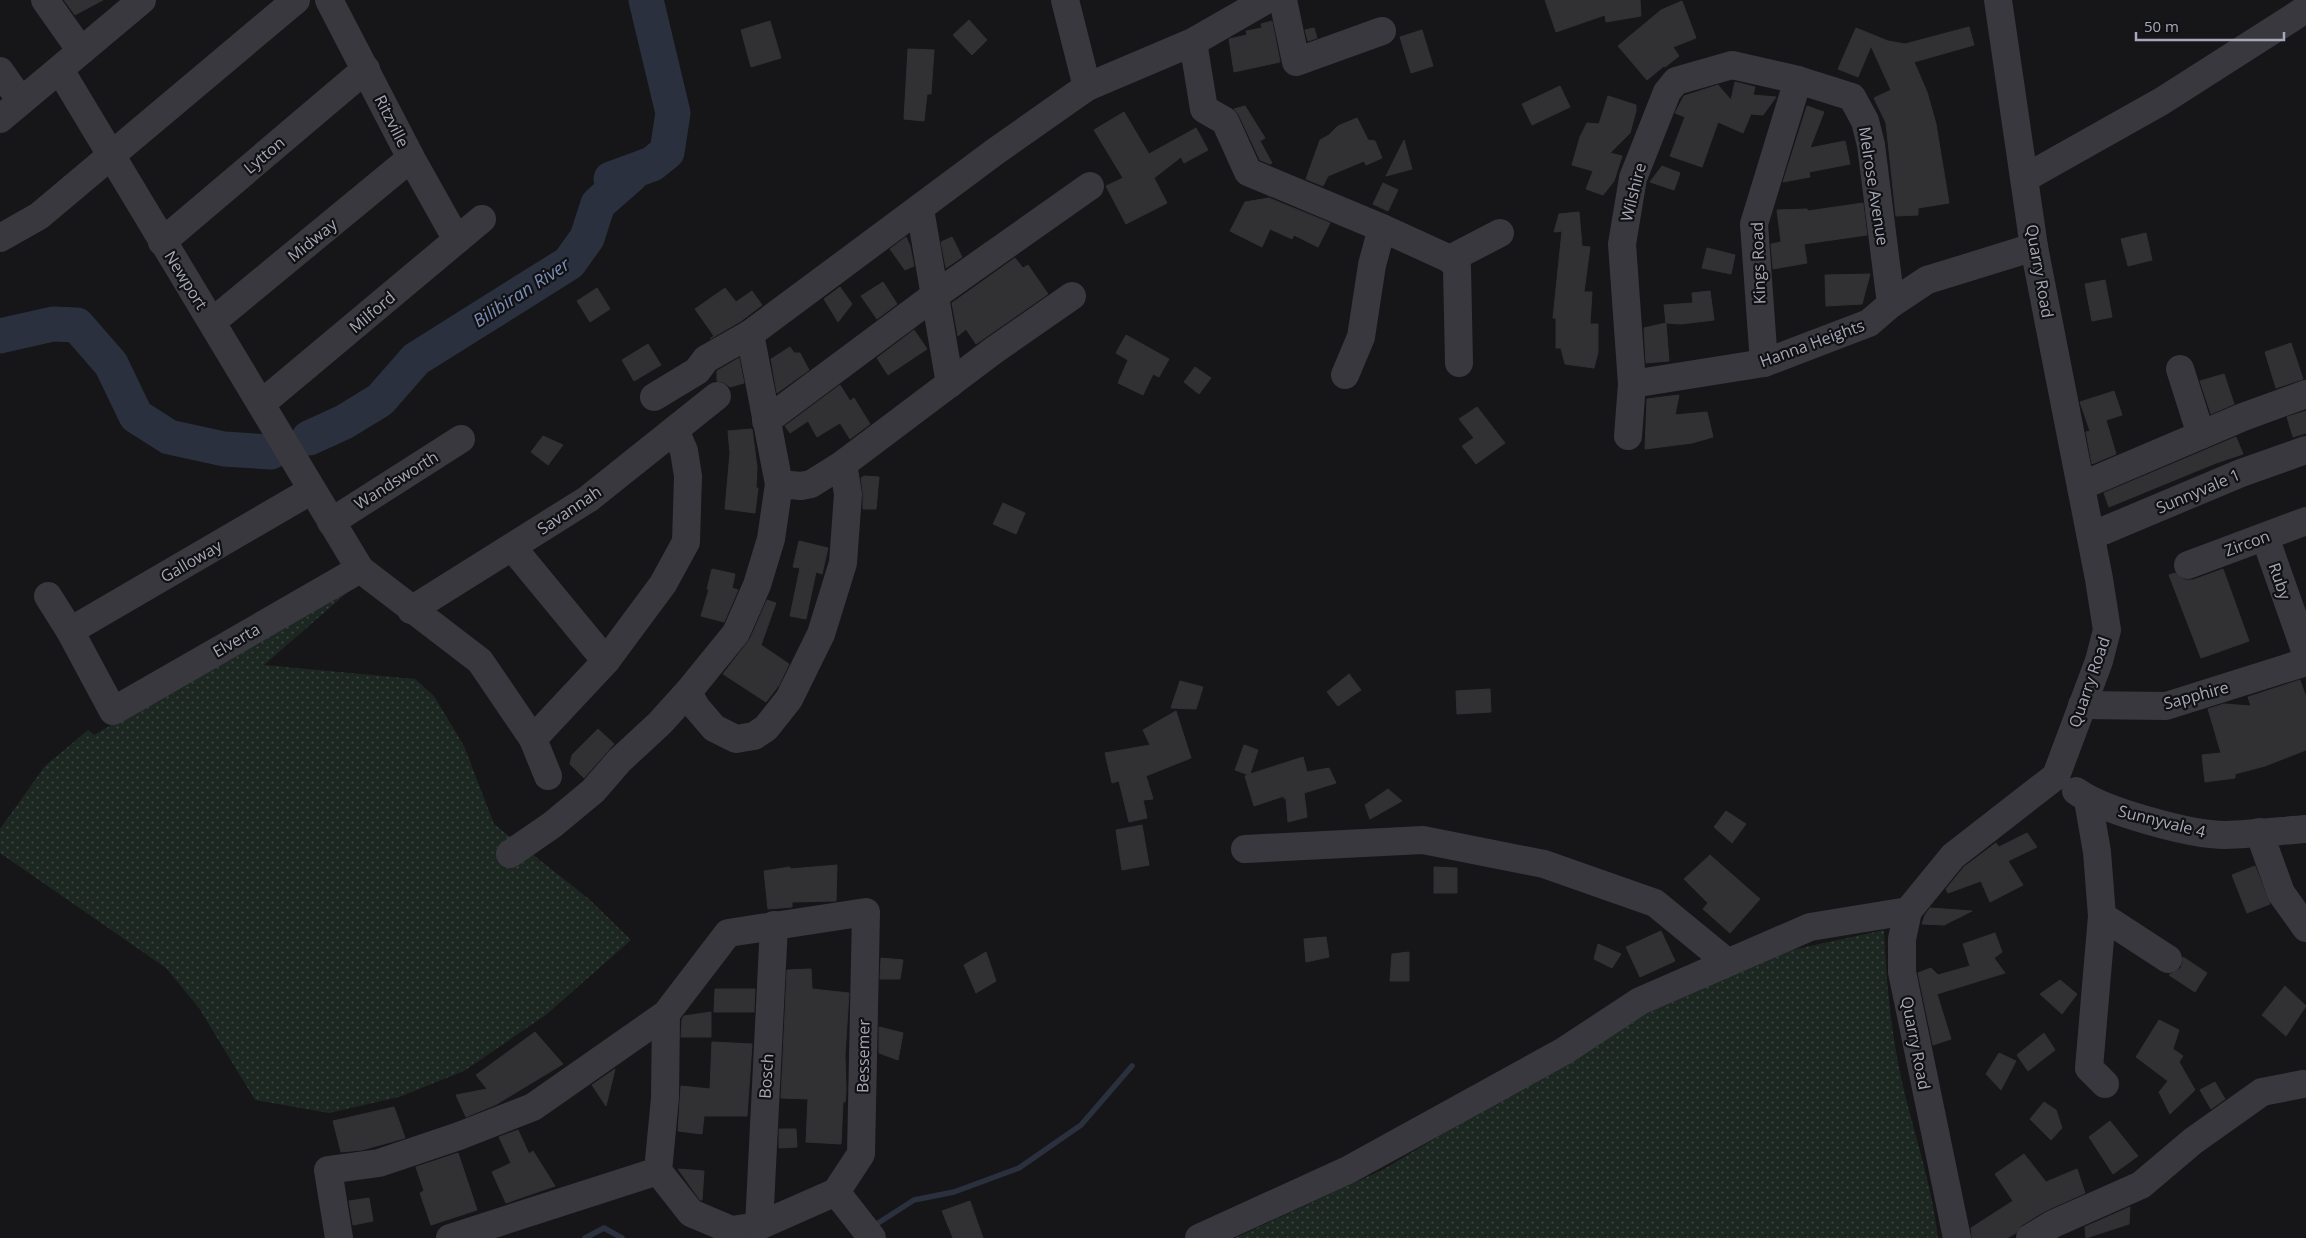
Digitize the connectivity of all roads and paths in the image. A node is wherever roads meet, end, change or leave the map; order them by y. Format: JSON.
{"nodes":[{"id":1,"x":45,"y":0,"type":"edge"},
{"id":2,"x":296,"y":0,"type":"edge"},
{"id":3,"x":329,"y":0,"type":"edge"},
{"id":4,"x":1065,"y":0,"type":"edge"},
{"id":5,"x":1266,"y":0,"type":"edge"},
{"id":6,"x":1282,"y":0,"type":"edge"},
{"id":7,"x":1998,"y":0,"type":"edge"},
{"id":8,"x":137,"y":2,"type":"edge"},
{"id":9,"x":2306,"y":9,"type":"edge"},
{"id":10,"x":1382,"y":31,"type":"dead end"},
{"id":11,"x":1193,"y":42,"type":"junction"},
{"id":12,"x":81,"y":51,"type":"junction"},
{"id":13,"x":366,"y":69,"type":"junction"},
{"id":14,"x":60,"y":70,"type":"junction"},
{"id":15,"x":0,"y":71,"type":"edge"},
{"id":16,"x":1798,"y":80,"type":"junction"},
{"id":17,"x":1086,"y":87,"type":"junction"},
{"id":18,"x":21,"y":101,"type":"junction"},
{"id":19,"x":0,"y":119,"type":"edge"},
{"id":20,"x":112,"y":156,"type":"junction"},
{"id":21,"x":412,"y":158,"type":"junction"},
{"id":22,"x":2025,"y":178,"type":"junction"},
{"id":23,"x":1090,"y":186,"type":"dead end"},
{"id":24,"x":920,"y":209,"type":"junction"},
{"id":25,"x":482,"y":219,"type":"dead end"},
{"id":26,"x":1382,"y":228,"type":"junction"},
{"id":27,"x":1500,"y":233,"type":"dead end"},
{"id":28,"x":0,"y":238,"type":"edge"},
{"id":29,"x":458,"y":240,"type":"junction"},
{"id":30,"x":162,"y":242,"type":"junction"},
{"id":31,"x":2034,"y":247,"type":"junction"},
{"id":32,"x":1450,"y":259,"type":"junction"},
{"id":33,"x":934,"y":296,"type":"junction"},
{"id":34,"x":1072,"y":296,"type":"dead end"},
{"id":35,"x":1890,"y":304,"type":"junction"},
{"id":36,"x":212,"y":322,"type":"junction"},
{"id":37,"x":750,"y":334,"type":"junction"},
{"id":38,"x":1459,"y":363,"type":"dead end"},
{"id":39,"x":1764,"y":363,"type":"junction"},
{"id":40,"x":2180,"y":369,"type":"dead end"},
{"id":41,"x":1346,"y":376,"type":"dead end"},
{"id":42,"x":950,"y":384,"type":"junction"},
{"id":43,"x":1632,"y":384,"type":"junction"},
{"id":44,"x":2306,"y":394,"type":"edge"},
{"id":45,"x":717,"y":396,"type":"dead end"},
{"id":46,"x":654,"y":397,"type":"dead end"},
{"id":47,"x":261,"y":404,"type":"junction"},
{"id":48,"x":766,"y":421,"type":"junction"},
{"id":49,"x":675,"y":430,"type":"junction"},
{"id":50,"x":2201,"y":435,"type":"junction"},
{"id":51,"x":1628,"y":436,"type":"dead end"},
{"id":52,"x":461,"y":439,"type":"dead end"},
{"id":53,"x":2306,"y":450,"type":"edge"},
{"id":54,"x":843,"y":464,"type":"junction"},
{"id":55,"x":779,"y":484,"type":"junction"},
{"id":56,"x":2081,"y":486,"type":"junction"},
{"id":57,"x":312,"y":490,"type":"junction"},
{"id":58,"x":331,"y":522,"type":"junction"},
{"id":59,"x":2306,"y":522,"type":"edge"},
{"id":60,"x":2091,"y":536,"type":"junction"},
{"id":61,"x":2265,"y":537,"type":"junction"},
{"id":62,"x":512,"y":547,"type":"junction"},
{"id":63,"x":2188,"y":565,"type":"dead end"},
{"id":64,"x":360,"y":569,"type":"junction"},
{"id":65,"x":48,"y":596,"type":"dead end"},
{"id":66,"x":411,"y":610,"type":"junction"},
{"id":67,"x":70,"y":631,"type":"junction"},
{"id":68,"x":2306,"y":653,"type":"edge"},
{"id":69,"x":606,"y":661,"type":"junction"},
{"id":70,"x":2306,"y":662,"type":"edge"},
{"id":71,"x":688,"y":692,"type":"junction"},
{"id":72,"x":2082,"y":705,"type":"junction"},
{"id":73,"x":533,"y":739,"type":"junction"},
{"id":74,"x":548,"y":776,"type":"dead end"},
{"id":75,"x":2056,"y":776,"type":"junction"},
{"id":76,"x":2088,"y":800,"type":"junction"},
{"id":77,"x":2306,"y":829,"type":"edge"},
{"id":78,"x":2259,"y":832,"type":"junction"},
{"id":79,"x":1245,"y":849,"type":"dead end"},
{"id":80,"x":510,"y":854,"type":"dead end"},
{"id":81,"x":1908,"y":911,"type":"junction"},
{"id":82,"x":2102,"y":916,"type":"junction"},
{"id":83,"x":774,"y":925,"type":"junction"},
{"id":84,"x":2306,"y":928,"type":"edge"},
{"id":85,"x":2168,"y":959,"type":"dead end"},
{"id":86,"x":1727,"y":962,"type":"junction"},
{"id":87,"x":666,"y":1014,"type":"junction"},
{"id":88,"x":2105,"y":1084,"type":"dead end"},
{"id":89,"x":2290,"y":1086,"type":"dead end"},
{"id":90,"x":658,"y":1171,"type":"junction"},
{"id":91,"x":836,"y":1192,"type":"junction"},
{"id":92,"x":759,"y":1226,"type":"junction"},
{"id":93,"x":868,"y":1232,"type":"edge"},
{"id":94,"x":339,"y":1238,"type":"edge"},
{"id":95,"x":450,"y":1238,"type":"edge"},
{"id":96,"x":1199,"y":1238,"type":"edge"},
{"id":97,"x":1957,"y":1238,"type":"edge"},
{"id":98,"x":2030,"y":1238,"type":"edge"}],
"edges":[{"from":1,"to":12,"type":"street"},
{"from":2,"to":20,"type":"street"},
{"from":3,"to":13,"type":"street","name":"Ritzville"},
{"from":4,"to":17,"type":"street"},
{"from":5,"to":11,"type":"street"},
{"from":6,"to":10,"type":"street"},
{"from":7,"to":22,"type":"street","name":"Quarry Road"},
{"from":8,"to":12,"type":"street"},
{"from":9,"to":22,"type":"street"},
{"from":11,"to":17,"type":"street"},
{"from":11,"to":26,"type":"street"},
{"from":12,"to":14,"type":"street"},
{"from":13,"to":21,"type":"street","name":"Ritzville"},
{"from":13,"to":30,"type":"street","name":"Lytton"},
{"from":14,"to":18,"type":"street"},
{"from":14,"to":20,"type":"street","name":"Newport"},
{"from":15,"to":18,"type":"street"},
{"from":16,"to":35,"type":"street","name":"Melrose Avenue"},
{"from":16,"to":39,"type":"street","name":"Kings Road"},
{"from":16,"to":43,"type":"street","name":"Wilshire"},
{"from":17,"to":24,"type":"street"},
{"from":18,"to":19,"type":"street"},
{"from":20,"to":28,"type":"street"},
{"from":20,"to":30,"type":"street","name":"Newport"},
{"from":21,"to":29,"type":"street","name":"Ritzville"},
{"from":21,"to":36,"type":"street","name":"Midway"},
{"from":22,"to":31,"type":"street","name":"Quarry Road"},
{"from":23,"to":33,"type":"street"},
{"from":24,"to":33,"type":"street"},
{"from":24,"to":37,"type":"street"},
{"from":25,"to":29,"type":"street","name":"Milford"},
{"from":26,"to":32,"type":"street"},
{"from":26,"to":41,"type":"street"},
{"from":27,"to":32,"type":"street"},
{"from":29,"to":47,"type":"street","name":"Milford"},
{"from":30,"to":36,"type":"street","name":"Newport"},
{"from":31,"to":35,"type":"street","name":"Hanna Heights"},
{"from":31,"to":56,"type":"street","name":"Quarry Road"},
{"from":32,"to":38,"type":"street"},
{"from":33,"to":42,"type":"street"},
{"from":33,"to":48,"type":"street"},
{"from":34,"to":42,"type":"street"},
{"from":35,"to":39,"type":"street","name":"Hanna Heights"},
{"from":36,"to":47,"type":"street","name":"Newport"},
{"from":37,"to":46,"type":"street"},
{"from":37,"to":48,"type":"street"},
{"from":39,"to":43,"type":"street","name":"Hanna Heights"},
{"from":40,"to":50,"type":"street"},
{"from":42,"to":54,"type":"street"},
{"from":43,"to":51,"type":"street","name":"Wilshire"},
{"from":44,"to":50,"type":"street"},
{"from":45,"to":49,"type":"street","name":"Savannah"},
{"from":47,"to":57,"type":"street","name":"Newport"},
{"from":48,"to":55,"type":"street"},
{"from":49,"to":62,"type":"street","name":"Savannah"},
{"from":49,"to":69,"type":"street"},
{"from":50,"to":56,"type":"street"},
{"from":52,"to":58,"type":"street","name":"Wandsworth"},
{"from":53,"to":60,"type":"street","name":"Sunnyvale 1"},
{"from":54,"to":55,"type":"street"},
{"from":54,"to":71,"type":"street"},
{"from":55,"to":71,"type":"street"},
{"from":56,"to":60,"type":"street","name":"Quarry Road"},
{"from":57,"to":58,"type":"street","name":"Newport"},
{"from":57,"to":67,"type":"street","name":"Galloway"},
{"from":58,"to":64,"type":"street","name":"Newport"},
{"from":59,"to":61,"type":"street","name":"Zircon"},
{"from":60,"to":72,"type":"street","name":"Quarry Road"},
{"from":61,"to":63,"type":"street","name":"Zircon"},
{"from":61,"to":68,"type":"street","name":"Ruby"},
{"from":62,"to":66,"type":"street","name":"Savannah"},
{"from":62,"to":69,"type":"street"},
{"from":64,"to":66,"type":"street","name":"Newport"},
{"from":64,"to":67,"type":"street","name":"Elverta"},
{"from":65,"to":67,"type":"street"},
{"from":66,"to":73,"type":"street","name":"Newport"},
{"from":69,"to":73,"type":"street"},
{"from":70,"to":72,"type":"street","name":"Sapphire"},
{"from":71,"to":80,"type":"street"},
{"from":72,"to":75,"type":"street","name":"Quarry Road"},
{"from":73,"to":74,"type":"street","name":"Newport"},
{"from":75,"to":76,"type":"street","name":"Sunnyvale 4"},
{"from":75,"to":81,"type":"street","name":"Quarry Road"},
{"from":76,"to":78,"type":"street","name":"Sunnyvale 4"},
{"from":76,"to":82,"type":"street"},
{"from":77,"to":78,"type":"street","name":"Sunnyvale 4"},
{"from":78,"to":84,"type":"street"},
{"from":79,"to":86,"type":"street"},
{"from":81,"to":86,"type":"street"},
{"from":81,"to":97,"type":"street","name":"Quarry Road"},
{"from":82,"to":85,"type":"street"},
{"from":82,"to":88,"type":"street"},
{"from":83,"to":87,"type":"street"},
{"from":83,"to":91,"type":"street","name":"Bessemer"},
{"from":83,"to":92,"type":"street","name":"Bosch"},
{"from":86,"to":96,"type":"street"},
{"from":87,"to":90,"type":"street"},
{"from":87,"to":94,"type":"street"},
{"from":89,"to":98,"type":"street"},
{"from":90,"to":92,"type":"street"},
{"from":90,"to":95,"type":"street"},
{"from":91,"to":92,"type":"street"},
{"from":91,"to":93,"type":"street"}]}
